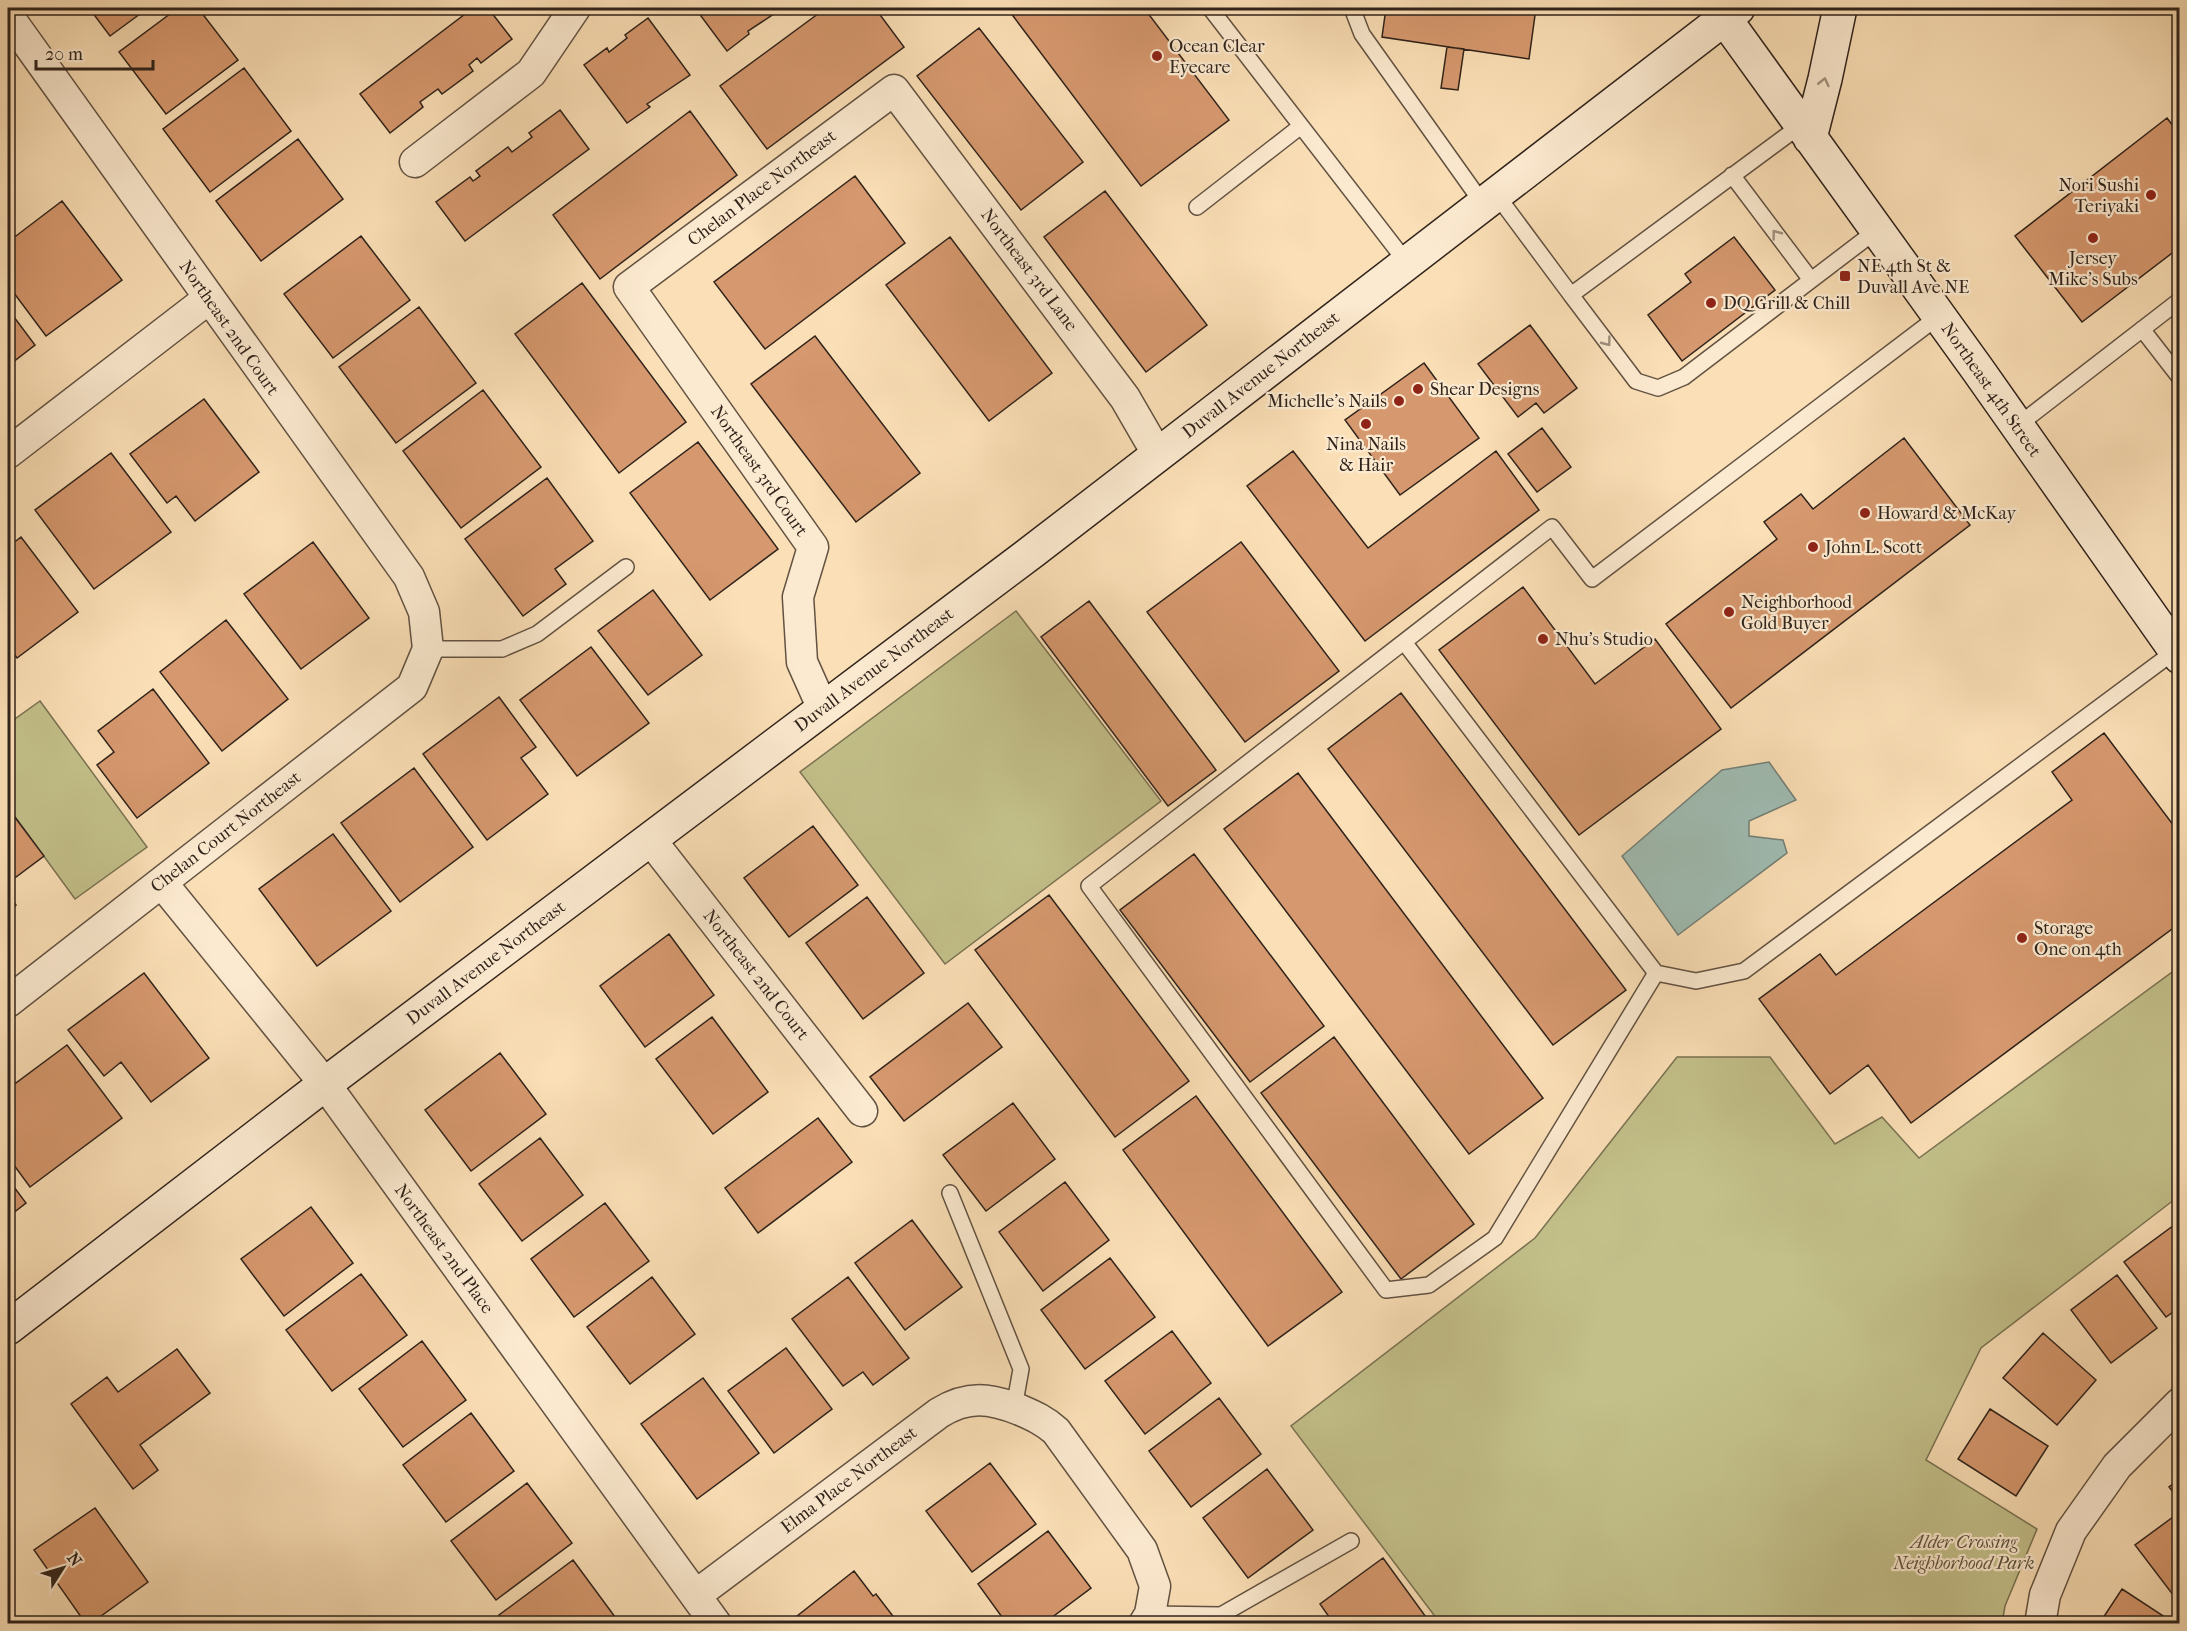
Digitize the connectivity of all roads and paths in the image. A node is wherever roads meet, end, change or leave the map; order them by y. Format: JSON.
{"nodes":[{"id":1,"x":575,"y":8,"type":"edge"},
{"id":2,"x":1210,"y":8,"type":"edge"},
{"id":3,"x":1352,"y":8,"type":"edge"},
{"id":4,"x":1840,"y":8,"type":"edge"},
{"id":5,"x":1727,"y":11,"type":"edge"},
{"id":6,"x":8,"y":16,"type":"edge"},
{"id":7,"x":894,"y":90,"type":"joint"},
{"id":8,"x":1301,"y":126,"type":"junction"},
{"id":9,"x":1805,"y":132,"type":"junction"},
{"id":10,"x":415,"y":162,"type":"dead end"},
{"id":11,"x":1732,"y":175,"type":"junction"},
{"id":12,"x":1490,"y":199,"type":"junction"},
{"id":13,"x":1197,"y":207,"type":"dead end"},
{"id":14,"x":1877,"y":230,"type":"junction"},
{"id":15,"x":1407,"y":263,"type":"junction"},
{"id":16,"x":1811,"y":280,"type":"junction"},
{"id":17,"x":629,"y":287,"type":"joint"},
{"id":18,"x":1571,"y":295,"type":"junction"},
{"id":19,"x":208,"y":299,"type":"junction"},
{"id":20,"x":2180,"y":300,"type":"edge"},
{"id":21,"x":1939,"y":316,"type":"junction"},
{"id":22,"x":2142,"y":329,"type":"junction"},
{"id":23,"x":2180,"y":378,"type":"edge"},
{"id":24,"x":2017,"y":426,"type":"junction"},
{"id":25,"x":8,"y":453,"type":"edge"},
{"id":26,"x":1158,"y":455,"type":"junction"},
{"id":27,"x":626,"y":567,"type":"dead end"},
{"id":28,"x":1404,"y":642,"type":"junction"},
{"id":29,"x":428,"y":649,"type":"junction"},
{"id":30,"x":2177,"y":654,"type":"edge"},
{"id":31,"x":823,"y":709,"type":"junction"},
{"id":32,"x":650,"y":839,"type":"junction"},
{"id":33,"x":162,"y":883,"type":"junction"},
{"id":34,"x":1656,"y":973,"type":"junction"},
{"id":35,"x":8,"y":1002,"type":"edge"},
{"id":36,"x":325,"y":1084,"type":"junction"},
{"id":37,"x":862,"y":1111,"type":"dead end"},
{"id":38,"x":950,"y":1193,"type":"dead end"},
{"id":39,"x":8,"y":1328,"type":"edge"},
{"id":40,"x":2180,"y":1403,"type":"edge"},
{"id":41,"x":1014,"y":1408,"type":"junction"},
{"id":42,"x":1352,"y":1541,"type":"dead end"},
{"id":43,"x":696,"y":1595,"type":"junction"},
{"id":44,"x":1147,"y":1619,"type":"edge"},
{"id":45,"x":716,"y":1623,"type":"edge"},
{"id":46,"x":2040,"y":1623,"type":"edge"}],
"edges":[{"from":1,"to":10,"type":"street"},
{"from":2,"to":8,"type":"lane"},
{"from":3,"to":12,"type":"lane"},
{"from":9,"to":4,"type":"street","one_way":true},
{"from":5,"to":9,"type":"street","name":"Northeast 4th Street"},
{"from":5,"to":12,"type":"street","name":"Duvall Avenue Northeast"},
{"from":6,"to":19,"type":"street","name":"Northeast 2nd Court"},
{"from":7,"to":17,"type":"street","name":"Chelan Place Northeast"},
{"from":7,"to":26,"type":"street","name":"Northeast 3rd Lane"},
{"from":8,"to":13,"type":"lane"},
{"from":8,"to":15,"type":"lane"},
{"from":9,"to":11,"type":"lane"},
{"from":9,"to":14,"type":"street","name":"Northeast 4th Street"},
{"from":16,"to":11,"type":"lane","one_way":true},
{"from":11,"to":18,"type":"lane"},
{"from":12,"to":15,"type":"street","name":"Duvall Avenue Northeast"},
{"from":12,"to":18,"type":"lane"},
{"from":14,"to":16,"type":"lane"},
{"from":14,"to":21,"type":"street","name":"Northeast 4th Street"},
{"from":15,"to":26,"type":"street","name":"Duvall Avenue Northeast"},
{"from":18,"to":16,"type":"lane","one_way":true},
{"from":17,"to":31,"type":"street","name":"Northeast 3rd Court"},
{"from":19,"to":25,"type":"street"},
{"from":19,"to":29,"type":"street","name":"Northeast 2nd Court"},
{"from":20,"to":22,"type":"lane"},
{"from":21,"to":24,"type":"street","name":"Northeast 4th Street"},
{"from":21,"to":28,"type":"lane"},
{"from":22,"to":23,"type":"lane"},
{"from":22,"to":24,"type":"lane"},
{"from":24,"to":30,"type":"street","name":"Northeast 4th Street"},
{"from":26,"to":31,"type":"street","name":"Duvall Avenue Northeast"},
{"from":27,"to":29,"type":"lane"},
{"from":28,"to":34,"type":"lane"},
{"from":28,"to":34,"type":"lane"},
{"from":29,"to":33,"type":"street","name":"Chelan Court Northeast"},
{"from":30,"to":34,"type":"lane"},
{"from":31,"to":32,"type":"street","name":"Duvall Avenue Northeast"},
{"from":32,"to":36,"type":"street","name":"Duvall Avenue Northeast"},
{"from":32,"to":37,"type":"street","name":"Northeast 2nd Court"},
{"from":33,"to":35,"type":"street","name":"Chelan Court Northeast"},
{"from":33,"to":36,"type":"street","name":"Northeast 2nd Place"},
{"from":36,"to":39,"type":"street","name":"Duvall Avenue Northeast"},
{"from":36,"to":43,"type":"street","name":"Northeast 2nd Place"},
{"from":38,"to":41,"type":"lane"},
{"from":40,"to":46,"type":"street"},
{"from":41,"to":43,"type":"street","name":"Elma Place Northeast"},
{"from":41,"to":44,"type":"street","name":"Elma Place Northeast"},
{"from":42,"to":44,"type":"lane"},
{"from":43,"to":45,"type":"street","name":"Northeast 2nd Place"}]}
